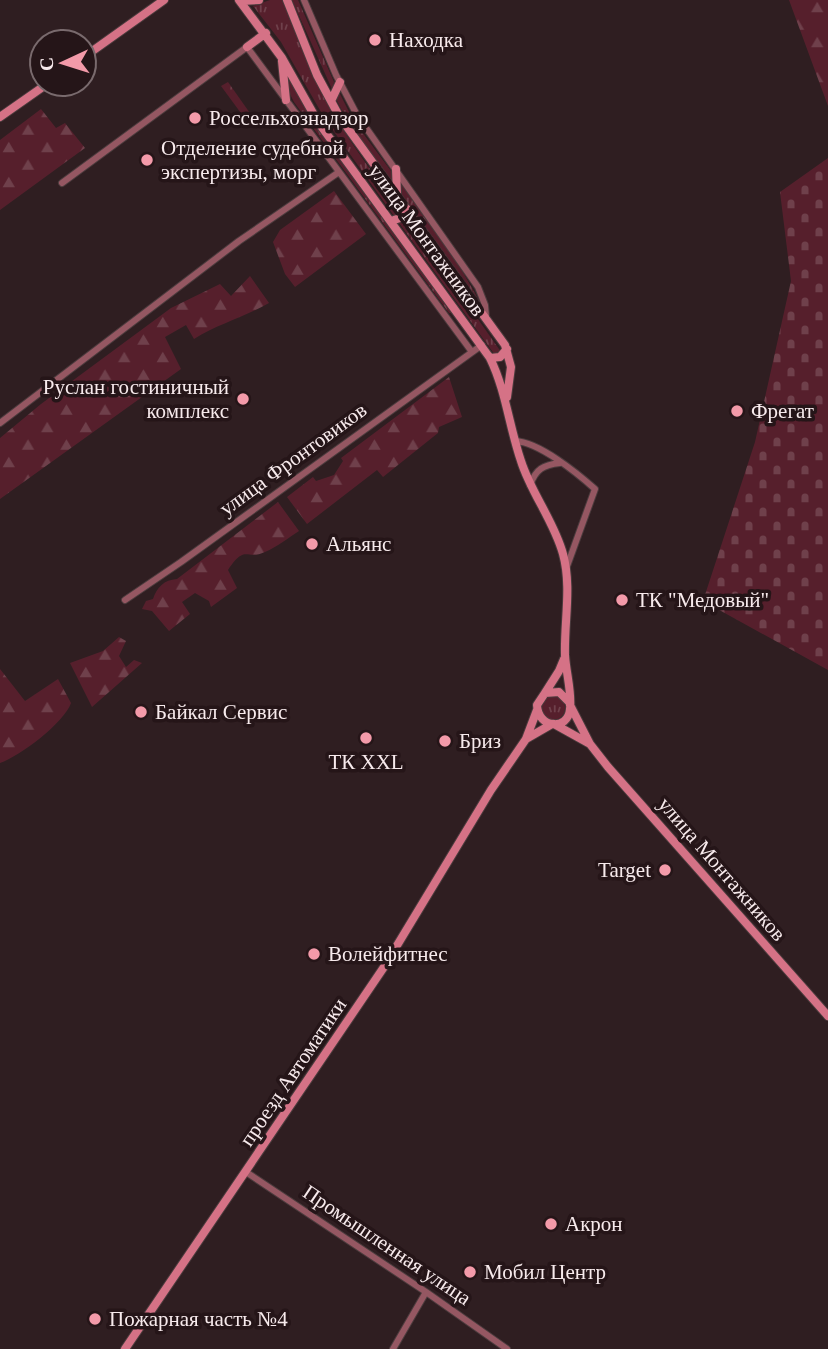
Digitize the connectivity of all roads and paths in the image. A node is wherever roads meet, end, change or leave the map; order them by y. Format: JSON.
{"nodes":[{"id":1,"x":164,"y":0,"type":"edge"},
{"id":2,"x":240,"y":0,"type":"edge"},
{"id":3,"x":260,"y":0,"type":"edge"},
{"id":4,"x":287,"y":0,"type":"edge"},
{"id":5,"x":304,"y":0,"type":"edge"},
{"id":6,"x":266,"y":33,"type":"junction"},
{"id":7,"x":247,"y":47,"type":"junction"},
{"id":8,"x":98,"y":48,"type":"edge"},
{"id":9,"x":282,"y":58,"type":"junction"},
{"id":10,"x":340,"y":82,"type":"junction"},
{"id":11,"x":28,"y":97,"type":"edge"},
{"id":12,"x":286,"y":100,"type":"junction"},
{"id":13,"x":331,"y":101,"type":"junction"},
{"id":14,"x":0,"y":117,"type":"edge"},
{"id":15,"x":396,"y":169,"type":"junction"},
{"id":16,"x":339,"y":172,"type":"junction"},
{"id":17,"x":62,"y":183,"type":"dead end"},
{"id":18,"x":397,"y":195,"type":"junction"},
{"id":19,"x":407,"y":209,"type":"junction"},
{"id":20,"x":391,"y":220,"type":"junction"},
{"id":21,"x":486,"y":316,"type":"junction"},
{"id":22,"x":450,"y":321,"type":"junction"},
{"id":23,"x":465,"y":321,"type":"junction"},
{"id":24,"x":482,"y":345,"type":"junction"},
{"id":25,"x":507,"y":349,"type":"junction"},
{"id":26,"x":472,"y":352,"type":"junction"},
{"id":27,"x":490,"y":358,"type":"junction"},
{"id":28,"x":506,"y":400,"type":"junction"},
{"id":29,"x":0,"y":423,"type":"edge"},
{"id":30,"x":515,"y":441,"type":"junction"},
{"id":31,"x":562,"y":463,"type":"junction"},
{"id":32,"x":530,"y":485,"type":"junction"},
{"id":33,"x":566,"y":569,"type":"junction"},
{"id":34,"x":125,"y":600,"type":"dead end"},
{"id":35,"x":565,"y":656,"type":"junction"},
{"id":36,"x":545,"y":694,"type":"junction"},
{"id":37,"x":570,"y":704,"type":"junction"},
{"id":38,"x":537,"y":710,"type":"junction"},
{"id":39,"x":553,"y":724,"type":"junction"},
{"id":40,"x":526,"y":739,"type":"junction"},
{"id":41,"x":590,"y":744,"type":"junction"},
{"id":42,"x":828,"y":1016,"type":"edge"},
{"id":43,"x":246,"y":1172,"type":"junction"},
{"id":44,"x":426,"y":1292,"type":"junction"},
{"id":45,"x":125,"y":1349,"type":"edge"},
{"id":46,"x":393,"y":1349,"type":"edge"},
{"id":47,"x":507,"y":1349,"type":"edge"}],
"edges":[{"from":1,"to":8,"type":"main road"},
{"from":2,"to":3,"type":"main road"},
{"from":2,"to":6,"type":"main road","name":"улица Монтажников"},
{"from":4,"to":13,"type":"main road","name":"улица Монтажников"},
{"from":5,"to":10,"type":"street"},
{"from":6,"to":7,"type":"main road"},
{"from":6,"to":9,"type":"main road","name":"улица Монтажников"},
{"from":7,"to":12,"type":"street"},
{"from":7,"to":17,"type":"street"},
{"from":9,"to":12,"type":"main road"},
{"from":9,"to":20,"type":"main road","name":"улица Монтажников"},
{"from":10,"to":13,"type":"main road"},
{"from":10,"to":15,"type":"street"},
{"from":11,"to":14,"type":"main road"},
{"from":12,"to":16,"type":"street"},
{"from":13,"to":18,"type":"main road","name":"улица Монтажников"},
{"from":15,"to":18,"type":"main road"},
{"from":15,"to":21,"type":"street"},
{"from":16,"to":22,"type":"street"},
{"from":16,"to":29,"type":"street"},
{"from":18,"to":19,"type":"main road","name":"улица Монтажников"},
{"from":19,"to":20,"type":"main road"},
{"from":19,"to":21,"type":"main road","name":"улица Монтажников"},
{"from":20,"to":23,"type":"main road","name":"улица Монтажников"},
{"from":21,"to":25,"type":"main road","name":"улица Монтажников"},
{"from":22,"to":23,"type":"street"},
{"from":22,"to":26,"type":"street"},
{"from":23,"to":24,"type":"main road","name":"улица Монтажников"},
{"from":24,"to":26,"type":"street","name":"улица Фронтовиков"},
{"from":24,"to":27,"type":"main road","name":"улица Монтажников"},
{"from":25,"to":27,"type":"main road"},
{"from":25,"to":28,"type":"main road","name":"улица Монтажников"},
{"from":26,"to":34,"type":"street","name":"улица Фронтовиков"},
{"from":27,"to":28,"type":"main road","name":"улица Монтажников"},
{"from":28,"to":30,"type":"main road","name":"улица Монтажников"},
{"from":30,"to":31,"type":"street"},
{"from":30,"to":32,"type":"main road","name":"улица Монтажников"},
{"from":31,"to":32,"type":"street"},
{"from":31,"to":33,"type":"street"},
{"from":32,"to":33,"type":"main road","name":"улица Монтажников"},
{"from":33,"to":35,"type":"main road","name":"улица Монтажников"},
{"from":35,"to":36,"type":"main road","name":"улица Монтажников"},
{"from":35,"to":37,"type":"main road","name":"улица Монтажников"},
{"from":36,"to":37,"type":"main road"},
{"from":36,"to":38,"type":"main road"},
{"from":37,"to":39,"type":"main road"},
{"from":37,"to":41,"type":"main road","name":"улица Монтажников"},
{"from":38,"to":39,"type":"main road"},
{"from":38,"to":40,"type":"main road","name":"проезд Автоматики"},
{"from":39,"to":40,"type":"main road","name":"проезд Автоматики"},
{"from":39,"to":41,"type":"main road","name":"улица Монтажников"},
{"from":40,"to":43,"type":"main road","name":"проезд Автоматики"},
{"from":41,"to":42,"type":"main road","name":"улица Монтажников"},
{"from":43,"to":44,"type":"street","name":"Промышленная улица"},
{"from":43,"to":45,"type":"main road","name":"проезд Автоматики"},
{"from":44,"to":46,"type":"street"},
{"from":44,"to":47,"type":"street","name":"Промышленная улица"}]}
